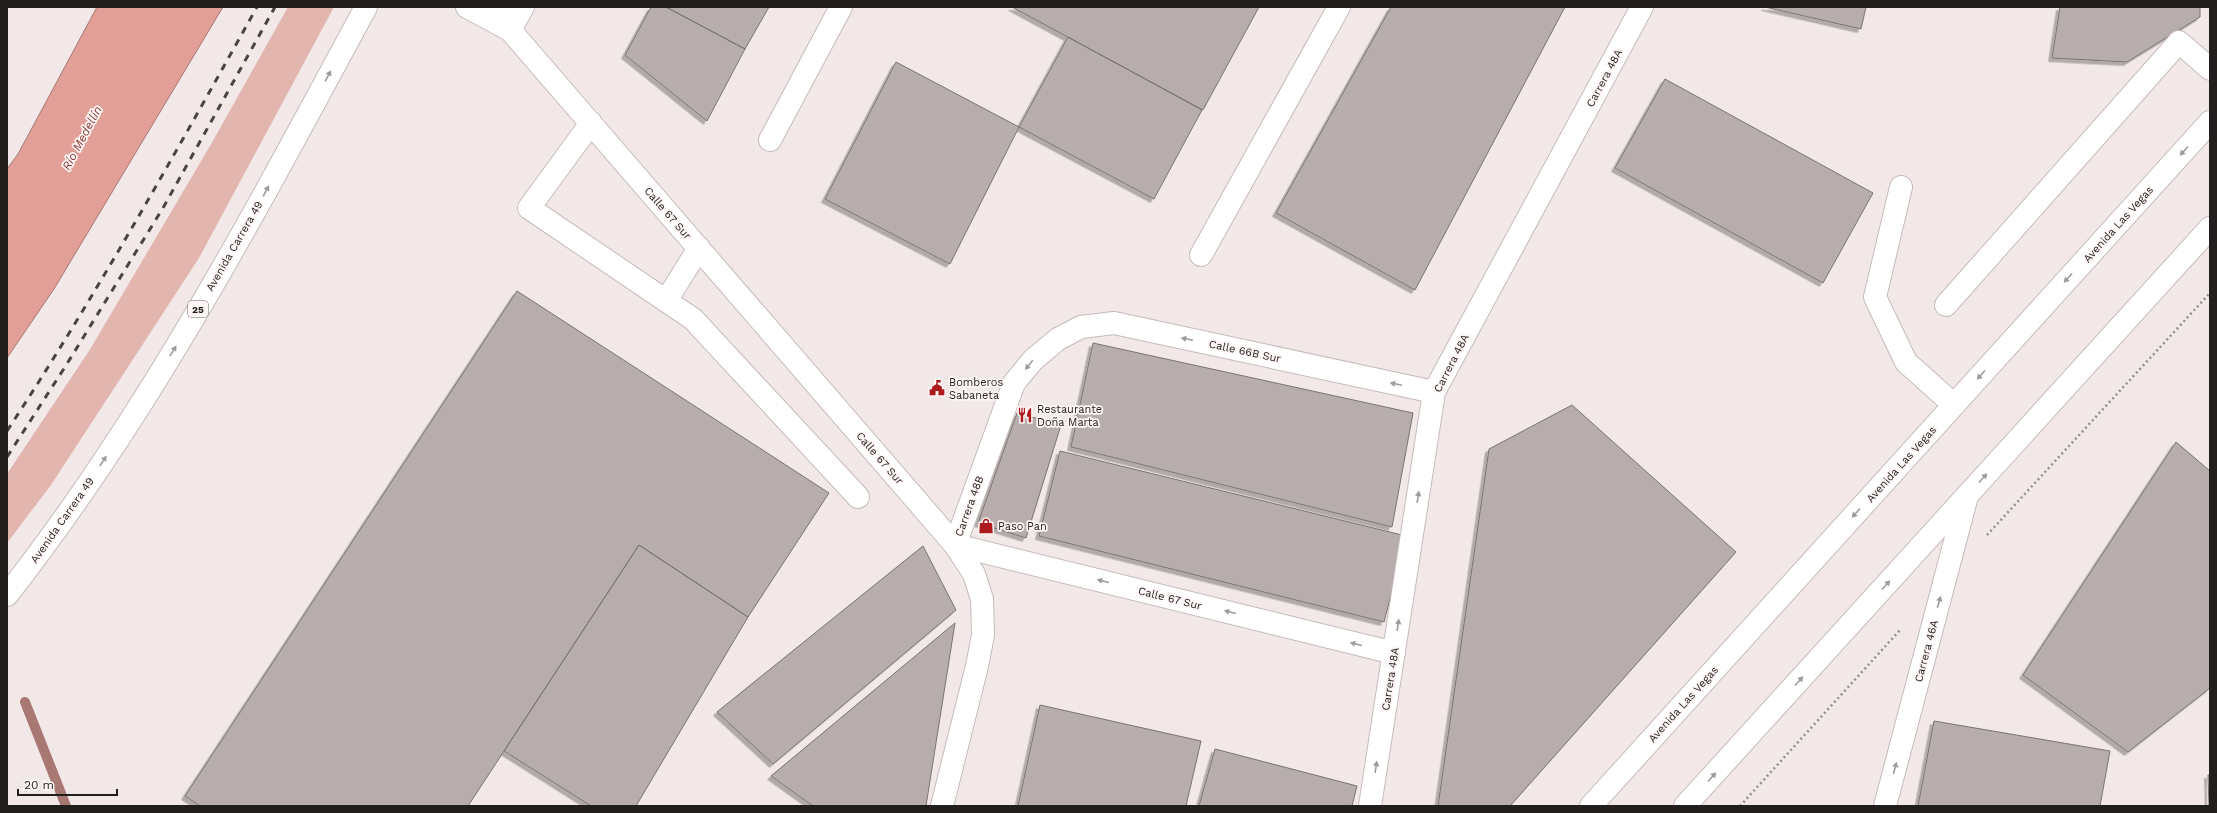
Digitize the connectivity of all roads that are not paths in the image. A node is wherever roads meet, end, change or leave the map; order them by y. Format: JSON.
{"nodes":[{"id":1,"x":366,"y":7,"type":"edge"},
{"id":2,"x":499,"y":7,"type":"edge"},
{"id":3,"x":522,"y":7,"type":"edge"},
{"id":4,"x":841,"y":7,"type":"edge"},
{"id":5,"x":1339,"y":7,"type":"edge"},
{"id":6,"x":1642,"y":7,"type":"edge"},
{"id":7,"x":472,"y":8,"type":"edge"},
{"id":8,"x":510,"y":30,"type":"junction"},
{"id":9,"x":2210,"y":69,"type":"edge"},
{"id":10,"x":2210,"y":122,"type":"edge"},
{"id":11,"x":591,"y":123,"type":"junction"},
{"id":12,"x":770,"y":140,"type":"dead end"},
{"id":13,"x":1901,"y":187,"type":"dead end"},
{"id":14,"x":2210,"y":228,"type":"edge"},
{"id":15,"x":699,"y":248,"type":"junction"},
{"id":16,"x":1201,"y":256,"type":"dead end"},
{"id":17,"x":666,"y":301,"type":"junction"},
{"id":18,"x":1946,"y":305,"type":"dead end"},
{"id":19,"x":1058,"y":339,"type":"joint"},
{"id":20,"x":1434,"y":392,"type":"junction"},
{"id":21,"x":1954,"y":405,"type":"junction"},
{"id":22,"x":1967,"y":496,"type":"junction"},
{"id":23,"x":858,"y":497,"type":"dead end"},
{"id":24,"x":955,"y":544,"type":"junction"},
{"id":25,"x":7,"y":595,"type":"edge"},
{"id":26,"x":1394,"y":653,"type":"junction"},
{"id":27,"x":942,"y":806,"type":"edge"},
{"id":28,"x":1370,"y":806,"type":"edge"},
{"id":29,"x":1591,"y":806,"type":"edge"},
{"id":30,"x":1685,"y":806,"type":"edge"},
{"id":31,"x":1885,"y":806,"type":"edge"}],
"edges":[{"from":25,"to":1,"type":"main road","name":"Avenida Carrera 49","number":"25","one_way":true},
{"from":2,"to":8,"type":"main road","name":"Calle 67 Sur"},
{"from":3,"to":8,"type":"main road"},
{"from":4,"to":12,"type":"main road"},
{"from":5,"to":16,"type":"main road"},
{"from":6,"to":20,"type":"main road","name":"Carrera 48A"},
{"from":7,"to":8,"type":"main road","name":"Calle 67 Sur"},
{"from":8,"to":11,"type":"main road","name":"Calle 67 Sur"},
{"from":9,"to":18,"type":"main road"},
{"from":10,"to":21,"type":"main road","name":"Avenida Las Vegas","one_way":true},
{"from":11,"to":15,"type":"main road","name":"Calle 67 Sur"},
{"from":11,"to":17,"type":"main road"},
{"from":13,"to":21,"type":"main road"},
{"from":22,"to":14,"type":"main road","one_way":true},
{"from":15,"to":17,"type":"main road"},
{"from":15,"to":24,"type":"main road","name":"Calle 67 Sur"},
{"from":17,"to":23,"type":"main road"},
{"from":20,"to":19,"type":"main road","name":"Calle 66B Sur","one_way":true},
{"from":19,"to":24,"type":"main road","name":"Carrera 48B","one_way":true},
{"from":26,"to":20,"type":"main road","name":"Carrera 48A","one_way":true},
{"from":21,"to":29,"type":"main road","name":"Avenida Las Vegas","one_way":true},
{"from":30,"to":22,"type":"main road","one_way":true},
{"from":31,"to":22,"type":"main road","name":"Carrera 46A","one_way":true},
{"from":26,"to":24,"type":"main road","name":"Calle 67 Sur","one_way":true},
{"from":24,"to":27,"type":"main road","name":"Carrera 48B"},
{"from":28,"to":26,"type":"main road","name":"Carrera 48A","one_way":true}]}
